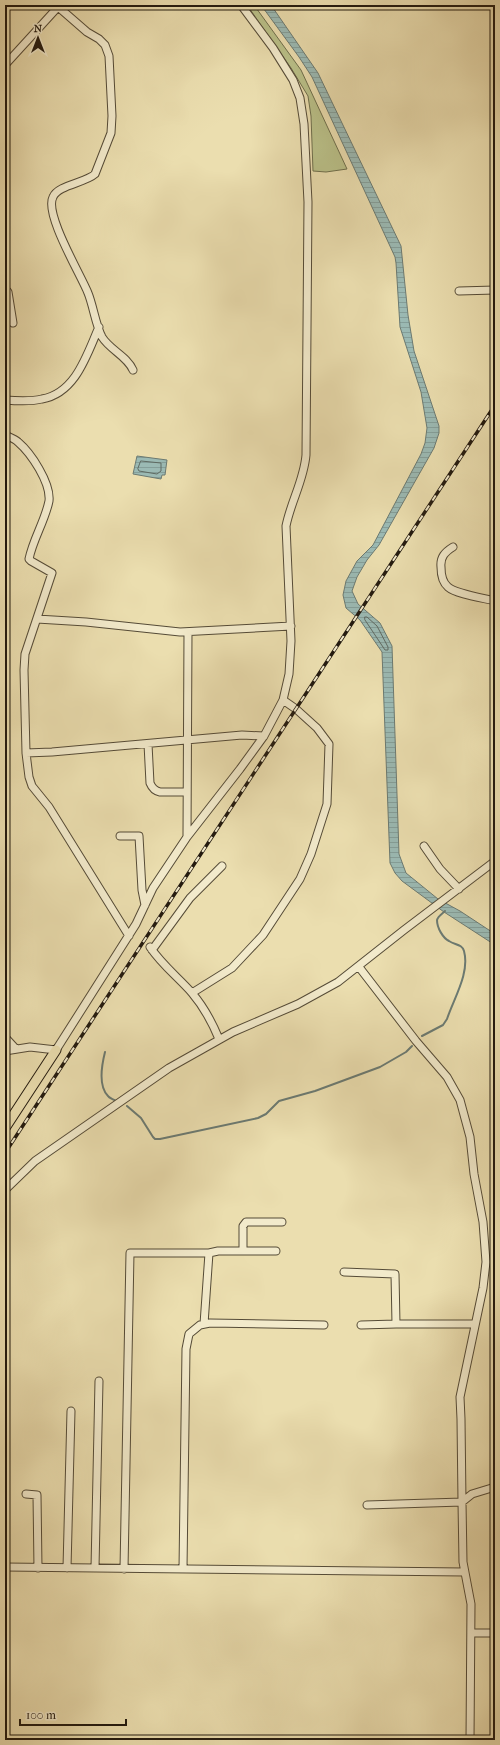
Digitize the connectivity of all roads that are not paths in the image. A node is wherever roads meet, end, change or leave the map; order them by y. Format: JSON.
{"nodes":[{"id":1,"x":241,"y":5,"type":"edge"},
{"id":2,"x":57,"y":6,"type":"edge"},
{"id":3,"x":5,"y":65,"type":"edge"},
{"id":4,"x":5,"y":289,"type":"edge"},
{"id":5,"x":495,"y":290,"type":"edge"},
{"id":6,"x":459,"y":291,"type":"dead end"},
{"id":7,"x":13,"y":323,"type":"dead end"},
{"id":8,"x":100,"y":327,"type":"junction"},
{"id":9,"x":133,"y":370,"type":"dead end"},
{"id":10,"x":5,"y":400,"type":"edge"},
{"id":11,"x":5,"y":435,"type":"edge"},
{"id":12,"x":453,"y":548,"type":"dead end"},
{"id":13,"x":495,"y":601,"type":"edge"},
{"id":14,"x":37,"y":619,"type":"junction"},
{"id":15,"x":291,"y":626,"type":"junction"},
{"id":16,"x":188,"y":632,"type":"junction"},
{"id":17,"x":282,"y":700,"type":"junction"},
{"id":18,"x":264,"y":736,"type":"junction"},
{"id":19,"x":187,"y":741,"type":"junction"},
{"id":20,"x":148,"y":744,"type":"junction"},
{"id":21,"x":26,"y":753,"type":"junction"},
{"id":22,"x":187,"y":792,"type":"junction"},
{"id":23,"x":120,"y":836,"type":"dead end"},
{"id":24,"x":187,"y":837,"type":"junction"},
{"id":25,"x":424,"y":846,"type":"dead end"},
{"id":26,"x":495,"y":861,"type":"edge"},
{"id":27,"x":222,"y":866,"type":"dead end"},
{"id":28,"x":459,"y":889,"type":"junction"},
{"id":29,"x":145,"y":905,"type":"junction"},
{"id":30,"x":129,"y":936,"type":"junction"},
{"id":31,"x":359,"y":967,"type":"junction"},
{"id":32,"x":192,"y":993,"type":"junction"},
{"id":33,"x":5,"y":1037,"type":"edge"},
{"id":34,"x":219,"y":1039,"type":"junction"},
{"id":35,"x":16,"y":1049,"type":"junction"},
{"id":36,"x":5,"y":1050,"type":"edge"},
{"id":37,"x":56,"y":1050,"type":"junction"},
{"id":38,"x":5,"y":1128,"type":"edge"},
{"id":39,"x":5,"y":1190,"type":"edge"},
{"id":40,"x":282,"y":1222,"type":"dead end"},
{"id":41,"x":243,"y":1251,"type":"junction"},
{"id":42,"x":276,"y":1251,"type":"dead end"},
{"id":43,"x":209,"y":1253,"type":"junction"},
{"id":44,"x":344,"y":1272,"type":"dead end"},
{"id":45,"x":204,"y":1324,"type":"junction"},
{"id":46,"x":396,"y":1324,"type":"junction"},
{"id":47,"x":476,"y":1324,"type":"junction"},
{"id":48,"x":324,"y":1325,"type":"dead end"},
{"id":49,"x":361,"y":1325,"type":"dead end"},
{"id":50,"x":99,"y":1381,"type":"dead end"},
{"id":51,"x":70,"y":1411,"type":"dead end"},
{"id":52,"x":495,"y":1488,"type":"edge"},
{"id":53,"x":26,"y":1494,"type":"dead end"},
{"id":54,"x":462,"y":1502,"type":"junction"},
{"id":55,"x":367,"y":1504,"type":"dead end"},
{"id":56,"x":5,"y":1567,"type":"edge"},
{"id":57,"x":38,"y":1568,"type":"junction"},
{"id":58,"x":67,"y":1568,"type":"junction"},
{"id":59,"x":95,"y":1568,"type":"junction"},
{"id":60,"x":124,"y":1569,"type":"junction"},
{"id":61,"x":183,"y":1569,"type":"junction"},
{"id":62,"x":464,"y":1572,"type":"junction"},
{"id":63,"x":471,"y":1633,"type":"junction"},
{"id":64,"x":495,"y":1633,"type":"edge"},
{"id":65,"x":470,"y":1740,"type":"edge"}],
"edges":[{"from":1,"to":15,"type":"street"},
{"from":2,"to":3,"type":"street"},
{"from":2,"to":8,"type":"street"},
{"from":4,"to":7,"type":"street"},
{"from":5,"to":6,"type":"street"},
{"from":8,"to":9,"type":"street"},
{"from":8,"to":10,"type":"street"},
{"from":11,"to":14,"type":"street"},
{"from":12,"to":13,"type":"street"},
{"from":14,"to":16,"type":"street"},
{"from":14,"to":21,"type":"street"},
{"from":15,"to":16,"type":"street"},
{"from":15,"to":17,"type":"street"},
{"from":16,"to":19,"type":"street"},
{"from":17,"to":18,"type":"street"},
{"from":17,"to":32,"type":"street"},
{"from":18,"to":19,"type":"street"},
{"from":18,"to":24,"type":"street"},
{"from":19,"to":20,"type":"street"},
{"from":19,"to":22,"type":"street"},
{"from":20,"to":21,"type":"street"},
{"from":20,"to":22,"type":"street"},
{"from":21,"to":30,"type":"street"},
{"from":22,"to":24,"type":"street"},
{"from":23,"to":29,"type":"street"},
{"from":24,"to":29,"type":"street"},
{"from":25,"to":28,"type":"street"},
{"from":26,"to":28,"type":"street"},
{"from":27,"to":32,"type":"street"},
{"from":28,"to":31,"type":"street"},
{"from":29,"to":30,"type":"street"},
{"from":30,"to":37,"type":"street"},
{"from":31,"to":34,"type":"street"},
{"from":31,"to":47,"type":"street"},
{"from":32,"to":34,"type":"street"},
{"from":33,"to":35,"type":"street"},
{"from":34,"to":39,"type":"street"},
{"from":35,"to":36,"type":"street"},
{"from":35,"to":37,"type":"street"},
{"from":37,"to":38,"type":"main road"},
{"from":40,"to":41,"type":"street"},
{"from":41,"to":42,"type":"street"},
{"from":41,"to":43,"type":"street"},
{"from":43,"to":45,"type":"street"},
{"from":43,"to":60,"type":"street"},
{"from":44,"to":46,"type":"street"},
{"from":45,"to":48,"type":"street"},
{"from":45,"to":61,"type":"street"},
{"from":46,"to":47,"type":"street"},
{"from":46,"to":49,"type":"street"},
{"from":47,"to":54,"type":"street"},
{"from":50,"to":59,"type":"street"},
{"from":51,"to":58,"type":"street"},
{"from":52,"to":54,"type":"street"},
{"from":53,"to":57,"type":"street"},
{"from":54,"to":55,"type":"street"},
{"from":54,"to":62,"type":"street"},
{"from":56,"to":57,"type":"street"},
{"from":57,"to":58,"type":"street"},
{"from":58,"to":59,"type":"street"},
{"from":59,"to":60,"type":"street"},
{"from":60,"to":61,"type":"street"},
{"from":61,"to":62,"type":"street"},
{"from":62,"to":63,"type":"street"},
{"from":63,"to":64,"type":"street"},
{"from":63,"to":65,"type":"street"}]}
